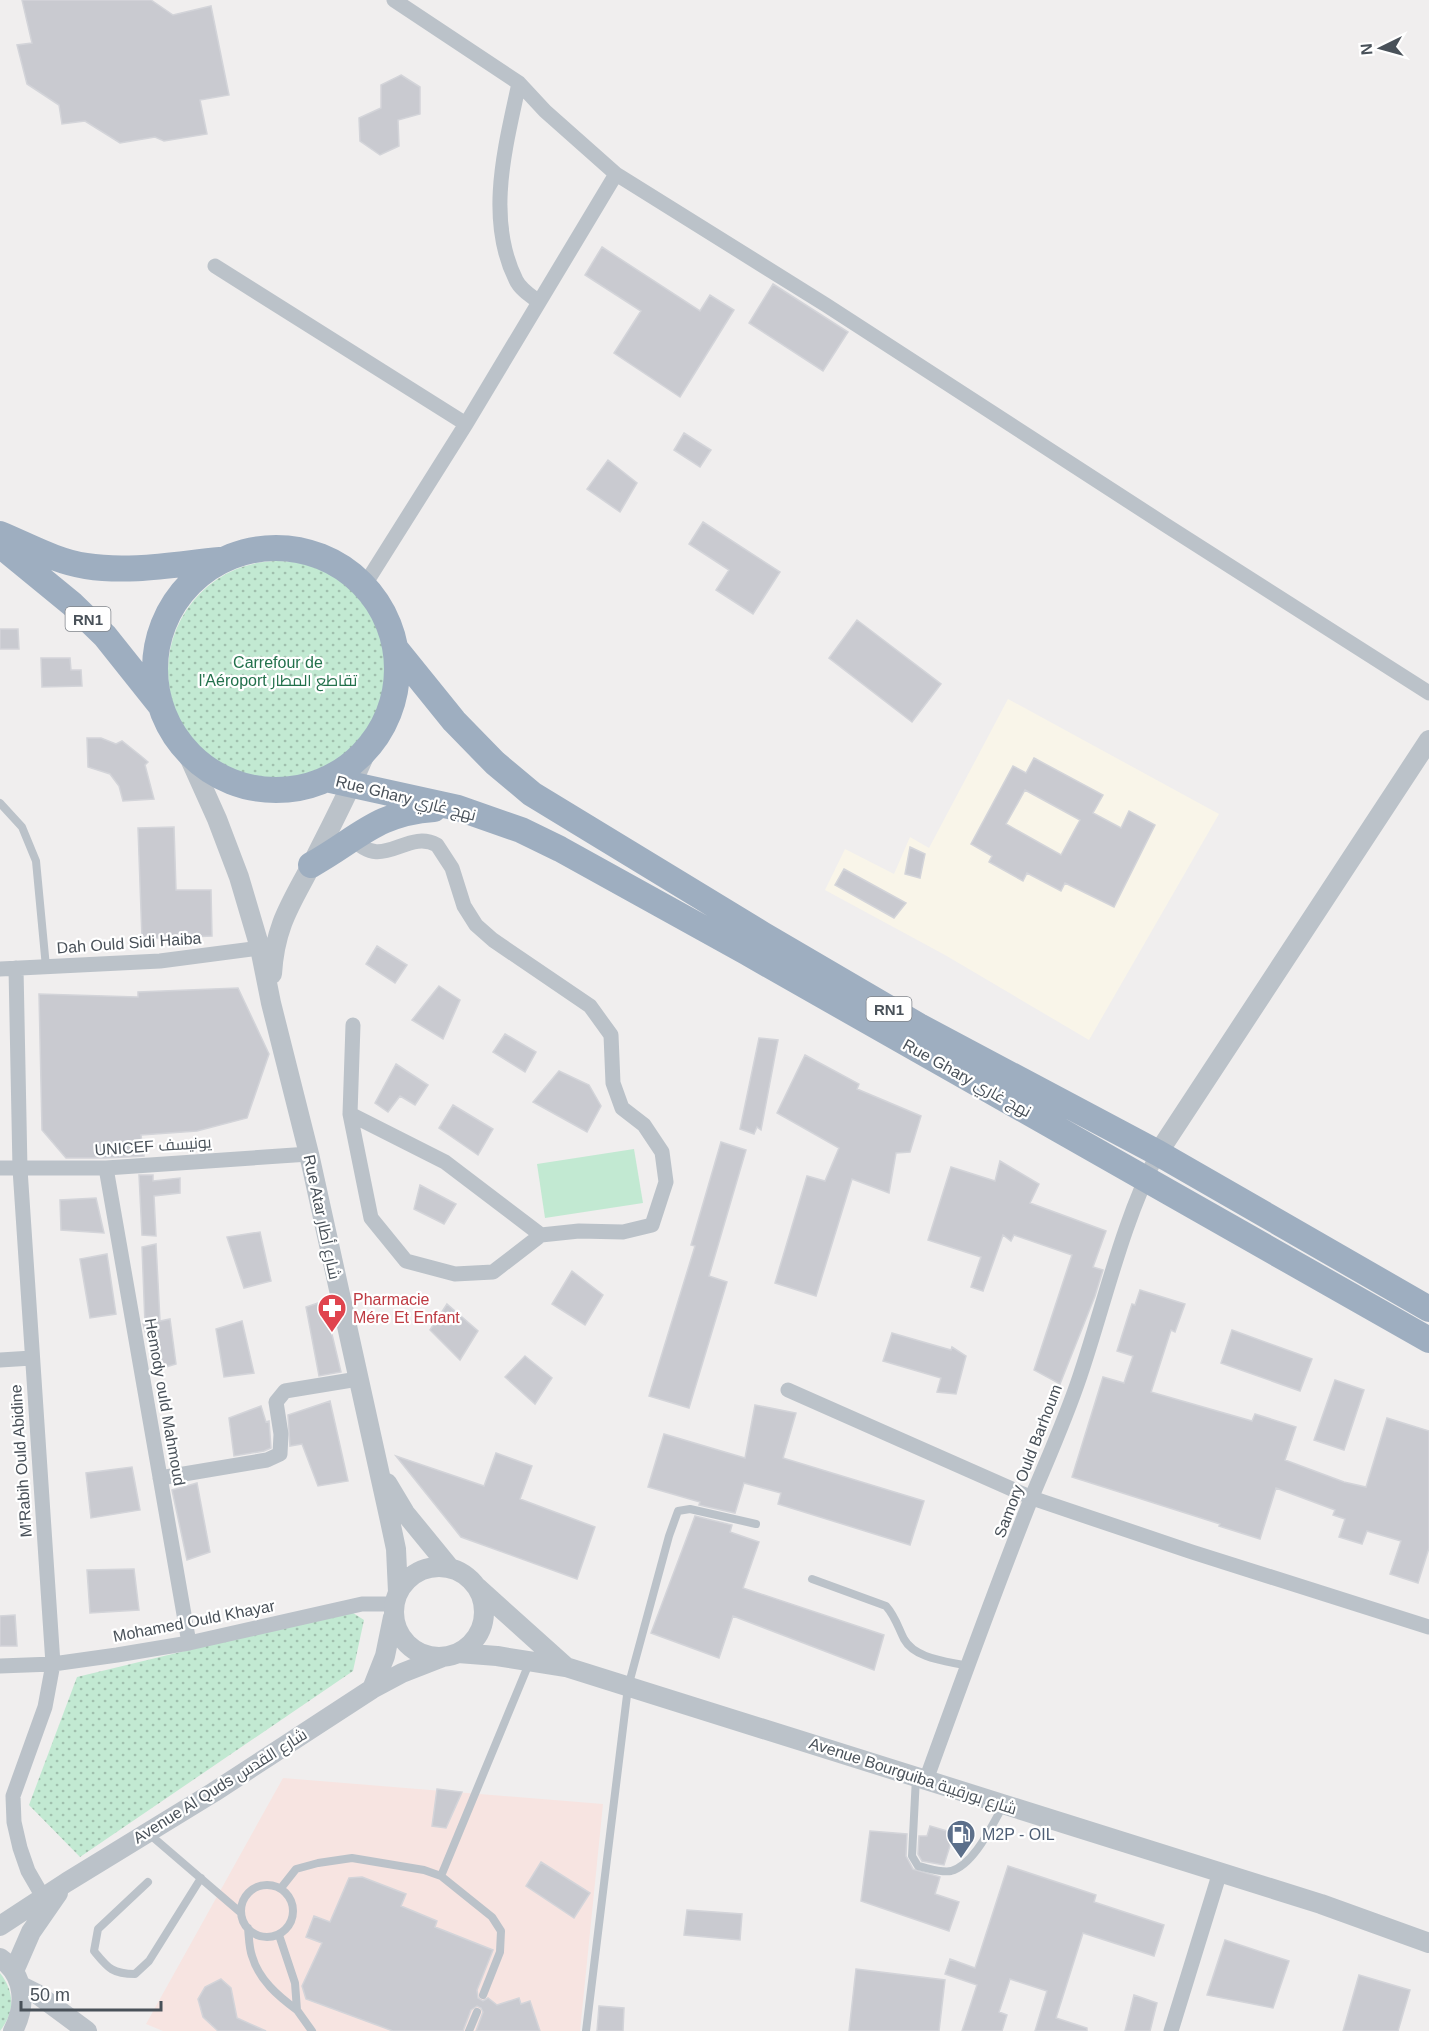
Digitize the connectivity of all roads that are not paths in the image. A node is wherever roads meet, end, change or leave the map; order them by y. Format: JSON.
{"nodes":[{"id":1,"x":394,"y":0,"type":"edge"},
{"id":2,"x":519,"y":82,"type":"junction"},
{"id":3,"x":616,"y":174,"type":"junction"},
{"id":4,"x":215,"y":266,"type":"dead end"},
{"id":5,"x":539,"y":302,"type":"junction"},
{"id":6,"x":466,"y":424,"type":"junction"},
{"id":7,"x":0,"y":534,"type":"edge"},
{"id":8,"x":0,"y":545,"type":"edge"},
{"id":9,"x":223,"y":560,"type":"junction"},
{"id":10,"x":364,"y":586,"type":"junction"},
{"id":11,"x":394,"y":648,"type":"junction"},
{"id":12,"x":1429,"y":693,"type":"edge"},
{"id":13,"x":162,"y":707,"type":"junction"},
{"id":14,"x":1429,"y":740,"type":"edge"},
{"id":15,"x":367,"y":748,"type":"junction"},
{"id":16,"x":186,"y":750,"type":"junction"},
{"id":17,"x":326,"y":779,"type":"junction"},
{"id":18,"x":352,"y":786,"type":"junction"},
{"id":19,"x":0,"y":803,"type":"edge"},
{"id":20,"x":458,"y":808,"type":"junction"},
{"id":21,"x":352,"y":837,"type":"junction"},
{"id":22,"x":311,"y":865,"type":"junction"},
{"id":23,"x":260,"y":948,"type":"junction"},
{"id":24,"x":46,"y":967,"type":"junction"},
{"id":25,"x":16,"y":968,"type":"junction"},
{"id":26,"x":0,"y":969,"type":"edge"},
{"id":27,"x":271,"y":1004,"type":"junction"},
{"id":28,"x":353,"y":1025,"type":"dead end"},
{"id":29,"x":914,"y":1036,"type":"junction"},
{"id":30,"x":350,"y":1114,"type":"junction"},
{"id":31,"x":1158,"y":1153,"type":"junction"},
{"id":32,"x":309,"y":1154,"type":"junction"},
{"id":33,"x":0,"y":1168,"type":"edge"},
{"id":34,"x":20,"y":1168,"type":"junction"},
{"id":35,"x":106,"y":1168,"type":"junction"},
{"id":36,"x":1145,"y":1178,"type":"junction"},
{"id":37,"x":541,"y":1235,"type":"junction"},
{"id":38,"x":1429,"y":1309,"type":"edge"},
{"id":39,"x":1429,"y":1340,"type":"edge"},
{"id":40,"x":32,"y":1358,"type":"junction"},
{"id":41,"x":0,"y":1360,"type":"edge"},
{"id":42,"x":358,"y":1379,"type":"junction"},
{"id":43,"x":788,"y":1390,"type":"dead end"},
{"id":44,"x":377,"y":1468,"type":"junction"},
{"id":45,"x":160,"y":1478,"type":"junction"},
{"id":46,"x":1032,"y":1498,"type":"junction"},
{"id":47,"x":756,"y":1524,"type":"dead end"},
{"id":48,"x":450,"y":1568,"type":"junction"},
{"id":49,"x":812,"y":1579,"type":"dead end"},
{"id":50,"x":476,"y":1586,"type":"junction"},
{"id":51,"x":395,"y":1604,"type":"junction"},
{"id":52,"x":1429,"y":1627,"type":"edge"},
{"id":53,"x":189,"y":1643,"type":"junction"},
{"id":54,"x":451,"y":1655,"type":"junction"},
{"id":55,"x":530,"y":1660,"type":"junction"},
{"id":56,"x":53,"y":1664,"type":"junction"},
{"id":57,"x":0,"y":1666,"type":"edge"},
{"id":58,"x":968,"y":1666,"type":"junction"},
{"id":59,"x":566,"y":1667,"type":"junction"},
{"id":60,"x":628,"y":1688,"type":"junction"},
{"id":61,"x":372,"y":1689,"type":"junction"},
{"id":62,"x":921,"y":1779,"type":"junction"},
{"id":63,"x":1004,"y":1805,"type":"junction"},
{"id":64,"x":147,"y":1833,"type":"junction"},
{"id":65,"x":1220,"y":1872,"type":"junction"},
{"id":66,"x":441,"y":1876,"type":"junction"},
{"id":67,"x":201,"y":1878,"type":"junction"},
{"id":68,"x":67,"y":1882,"type":"junction"},
{"id":69,"x":148,"y":1882,"type":"dead end"},
{"id":70,"x":281,"y":1888,"type":"junction"},
{"id":71,"x":43,"y":1898,"type":"junction"},
{"id":72,"x":240,"y":1912,"type":"junction"},
{"id":73,"x":0,"y":1926,"type":"edge"},
{"id":74,"x":248,"y":1928,"type":"junction"},
{"id":75,"x":279,"y":1935,"type":"junction"},
{"id":76,"x":1429,"y":1943,"type":"edge"},
{"id":77,"x":11,"y":1972,"type":"edge"},
{"id":78,"x":483,"y":1995,"type":"dead end"},
{"id":79,"x":297,"y":2010,"type":"junction"},
{"id":80,"x":477,"y":2012,"type":"dead end"},
{"id":81,"x":13,"y":2031,"type":"edge"},
{"id":82,"x":87,"y":2031,"type":"edge"},
{"id":83,"x":312,"y":2031,"type":"edge"},
{"id":84,"x":469,"y":2031,"type":"edge"},
{"id":85,"x":586,"y":2031,"type":"edge"},
{"id":86,"x":1171,"y":2031,"type":"edge"}],
"edges":[{"from":1,"to":2,"type":"street"},
{"from":2,"to":3,"type":"street"},
{"from":2,"to":5,"type":"street"},
{"from":3,"to":5,"type":"street"},
{"from":3,"to":12,"type":"street"},
{"from":4,"to":6,"type":"street"},
{"from":5,"to":6,"type":"street"},
{"from":6,"to":10,"type":"street"},
{"from":7,"to":9,"type":"highway"},
{"from":8,"to":13,"type":"highway","number":"RN1"},
{"from":9,"to":10,"type":"highway"},
{"from":9,"to":13,"type":"highway"},
{"from":10,"to":11,"type":"highway"},
{"from":11,"to":15,"type":"highway"},
{"from":11,"to":29,"type":"highway","name":"Rue Ghary نهج غاري","number":"RN1"},
{"from":13,"to":16,"type":"highway"},
{"from":14,"to":31,"type":"street"},
{"from":15,"to":17,"type":"highway"},
{"from":15,"to":18,"type":"street","name":"Rue Atar شارع أطار"},
{"from":16,"to":17,"type":"highway"},
{"from":16,"to":23,"type":"street","name":"Rue Atar شارع أطار"},
{"from":17,"to":18,"type":"highway","name":"Rue Ghary نهج غاري","number":"RN1"},
{"from":18,"to":20,"type":"highway","name":"Rue Ghary نهج غاري","number":"RN1"},
{"from":18,"to":22,"type":"street","name":"Rue Atar شارع أطار"},
{"from":19,"to":24,"type":"lane"},
{"from":20,"to":21,"type":"highway"},
{"from":20,"to":29,"type":"highway","name":"Rue Ghary نهج غاري","number":"RN1"},
{"from":21,"to":22,"type":"highway"},
{"from":21,"to":37,"type":"street"},
{"from":22,"to":27,"type":"street","name":"Rue Atar شارع أطار"},
{"from":23,"to":24,"type":"street","name":"Dah Ould Sidi Haiba"},
{"from":23,"to":27,"type":"street","name":"Rue Atar شارع أطار"},
{"from":24,"to":25,"type":"street","name":"Dah Ould Sidi Haiba"},
{"from":25,"to":26,"type":"street","name":"Dah Ould Sidi Haiba"},
{"from":25,"to":34,"type":"street","name":"M'Rabih Ould Abidine"},
{"from":27,"to":32,"type":"street","name":"Rue Atar شارع أطار"},
{"from":28,"to":30,"type":"street"},
{"from":29,"to":31,"type":"highway","name":"Rue Ghary نهج غاري","number":"RN1"},
{"from":29,"to":36,"type":"highway","name":"Rue Ghary نهج غاري","number":"RN1"},
{"from":30,"to":37,"type":"street"},
{"from":30,"to":37,"type":"street"},
{"from":31,"to":36,"type":"street","name":"Samory Ould Barhoum"},
{"from":31,"to":38,"type":"highway","name":"Rue Ghary نهج غاري","number":"RN1"},
{"from":32,"to":35,"type":"street","name":"UNICEF يونيسف"},
{"from":32,"to":42,"type":"street","name":"Rue Atar شارع أطار"},
{"from":33,"to":34,"type":"street","name":"UNICEF يونيسف"},
{"from":34,"to":35,"type":"street","name":"UNICEF يونيسف"},
{"from":34,"to":40,"type":"street","name":"M'Rabih Ould Abidine"},
{"from":35,"to":45,"type":"street","name":"Hemody ould Mahmoud"},
{"from":36,"to":39,"type":"highway","name":"Rue Ghary نهج غاري","number":"RN1"},
{"from":36,"to":46,"type":"street","name":"Samory Ould Barhoum"},
{"from":40,"to":41,"type":"street"},
{"from":40,"to":56,"type":"street","name":"M'Rabih Ould Abidine"},
{"from":42,"to":44,"type":"street","name":"Rue Atar شارع أطار"},
{"from":42,"to":45,"type":"street"},
{"from":43,"to":46,"type":"street"},
{"from":44,"to":48,"type":"street","name":"Rue Atar شارع أطار"},
{"from":44,"to":51,"type":"street","name":"Rue Atar شارع أطار"},
{"from":45,"to":53,"type":"street","name":"Hemody ould Mahmoud"},
{"from":46,"to":52,"type":"street"},
{"from":46,"to":58,"type":"street","name":"Samory Ould Barhoum"},
{"from":47,"to":60,"type":"lane"},
{"from":48,"to":50,"type":"street"},
{"from":48,"to":51,"type":"street"},
{"from":49,"to":58,"type":"lane"},
{"from":50,"to":54,"type":"street"},
{"from":50,"to":59,"type":"street","name":"Avenue Bourguiba شارع بورقيبة"},
{"from":51,"to":53,"type":"street","name":"Mohamed Ould Khayar"},
{"from":51,"to":54,"type":"street"},
{"from":51,"to":61,"type":"street"},
{"from":53,"to":56,"type":"street","name":"Mohamed Ould Khayar"},
{"from":54,"to":55,"type":"street","name":"Avenue Bourguiba شارع بورقيبة"},
{"from":54,"to":61,"type":"street","name":"Avenue Al Quds شارع القدس"},
{"from":55,"to":59,"type":"street","name":"Avenue Bourguiba شارع بورقيبة"},
{"from":55,"to":66,"type":"lane"},
{"from":56,"to":57,"type":"street","name":"Mohamed Ould Khayar"},
{"from":56,"to":71,"type":"street","name":"M'Rabih Ould Abidine"},
{"from":58,"to":62,"type":"street","name":"Samory Ould Barhoum"},
{"from":59,"to":60,"type":"street","name":"Avenue Bourguiba شارع بورقيبة"},
{"from":60,"to":62,"type":"street","name":"Avenue Bourguiba شارع بورقيبة"},
{"from":60,"to":85,"type":"lane"},
{"from":61,"to":64,"type":"street","name":"Avenue Al Quds شارع القدس"},
{"from":62,"to":63,"type":"street","name":"Avenue Bourguiba شارع بورقيبة"},
{"from":62,"to":63,"type":"lane"},
{"from":63,"to":65,"type":"street","name":"Avenue Bourguiba شارع بورقيبة"},
{"from":64,"to":67,"type":"lane"},
{"from":64,"to":68,"type":"street","name":"Avenue Al Quds شارع القدس"},
{"from":65,"to":76,"type":"street","name":"Avenue Bourguiba شارع بورقيبة"},
{"from":65,"to":86,"type":"street"},
{"from":66,"to":70,"type":"lane"},
{"from":66,"to":78,"type":"lane"},
{"from":67,"to":69,"type":"lane"},
{"from":67,"to":72,"type":"lane"},
{"from":68,"to":71,"type":"street","name":"Avenue Al Quds شارع القدس"},
{"from":68,"to":77,"type":"street","name":"Avenue Al Quds شارع القدس"},
{"from":70,"to":72,"type":"lane"},
{"from":70,"to":75,"type":"lane"},
{"from":71,"to":73,"type":"street","name":"Avenue Al Quds شارع القدس"},
{"from":72,"to":74,"type":"lane"},
{"from":74,"to":75,"type":"lane"},
{"from":74,"to":79,"type":"lane"},
{"from":75,"to":79,"type":"lane"},
{"from":77,"to":81,"type":"street"},
{"from":77,"to":82,"type":"street"},
{"from":79,"to":83,"type":"lane"},
{"from":80,"to":84,"type":"lane"}]}
